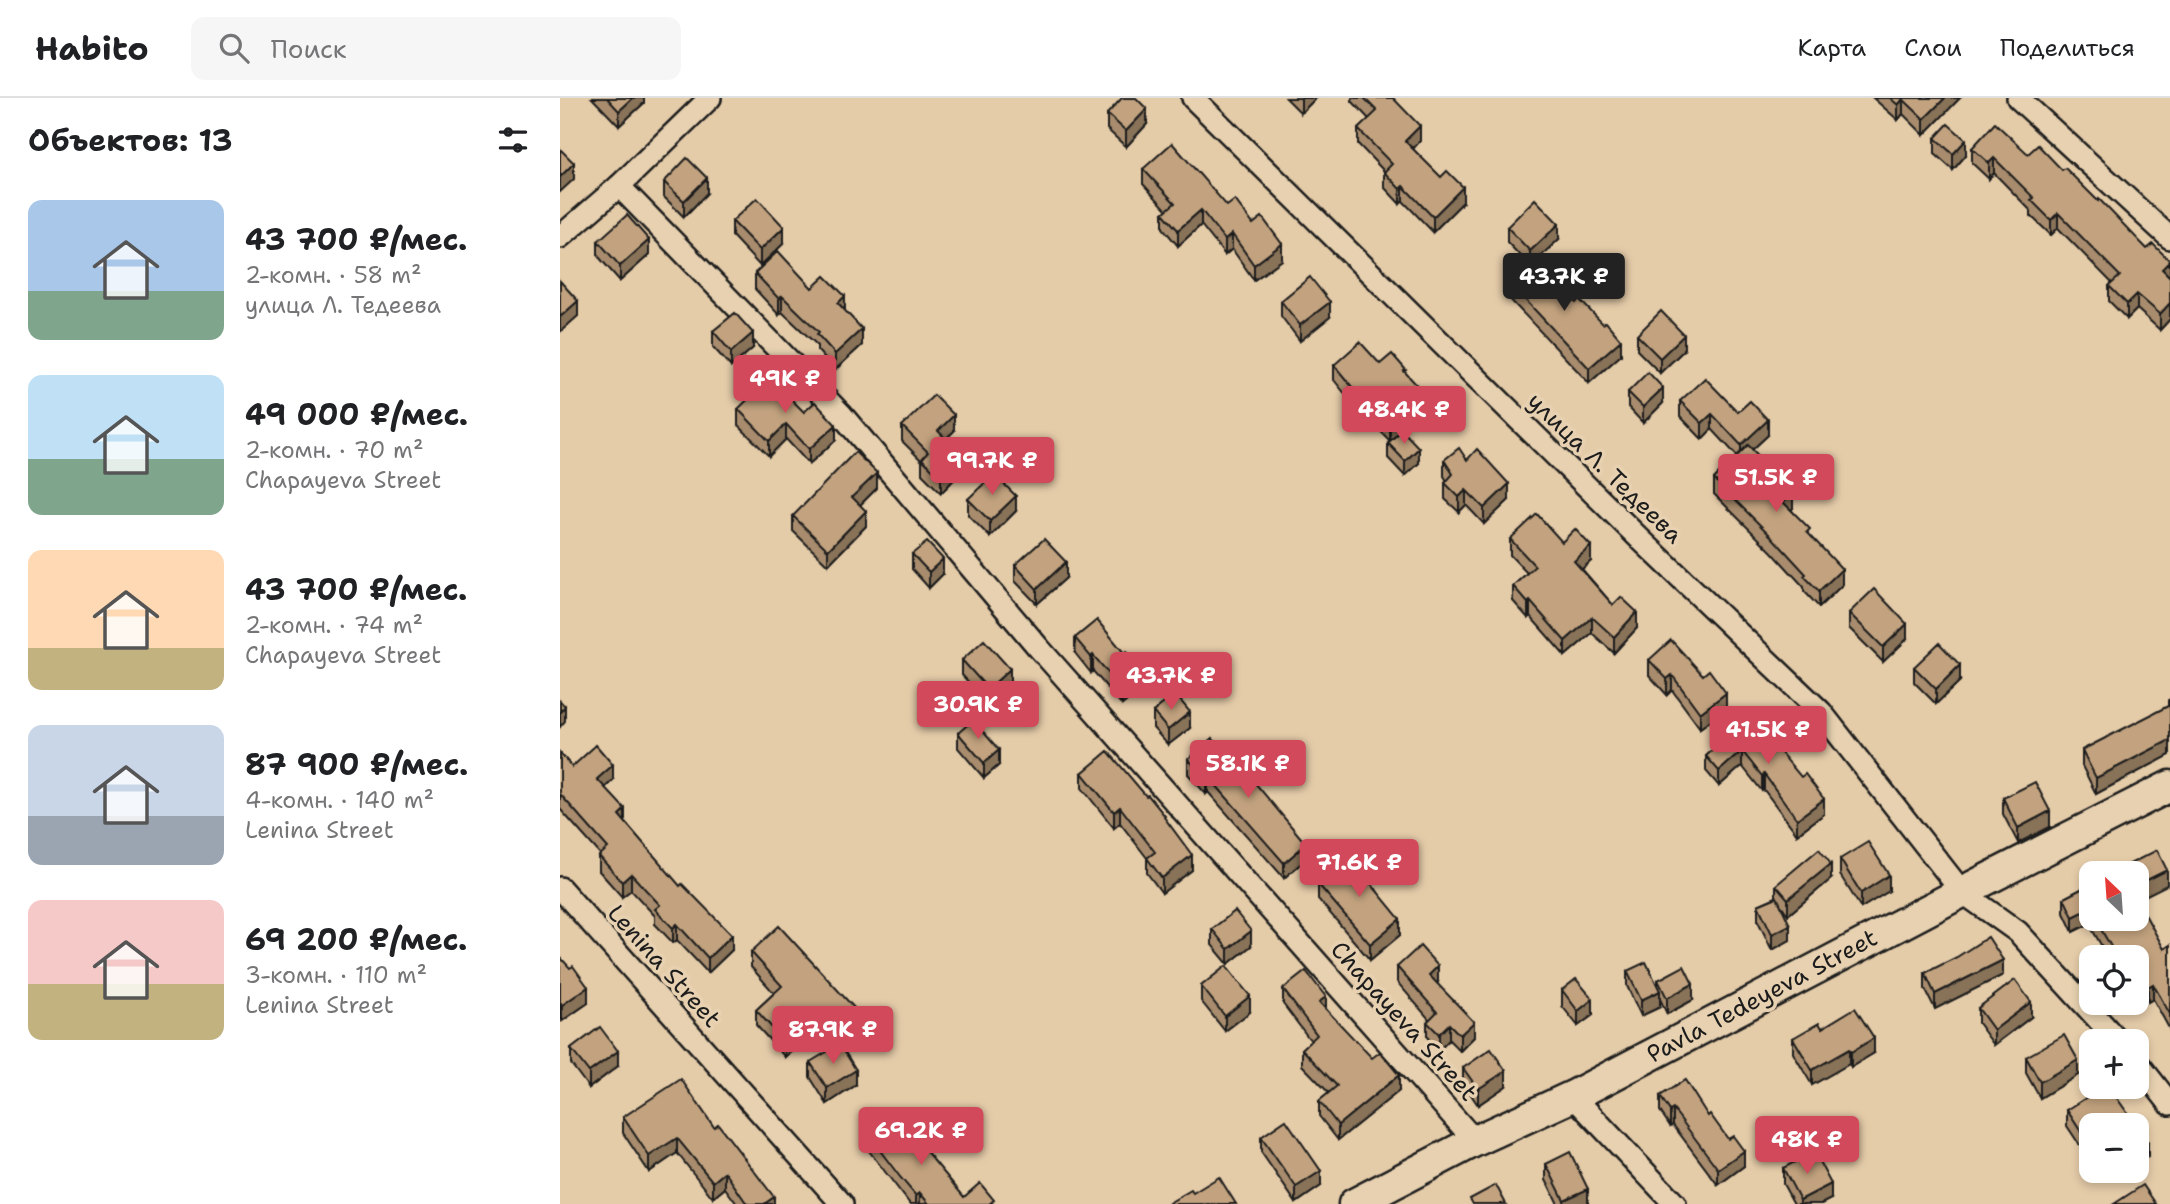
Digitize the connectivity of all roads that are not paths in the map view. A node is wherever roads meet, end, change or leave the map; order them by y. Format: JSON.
{"nodes":[{"id":1,"x":710,"y":98,"type":"edge"},
{"id":2,"x":1193,"y":98,"type":"edge"},
{"id":3,"x":2018,"y":98,"type":"edge"},
{"id":4,"x":619,"y":186,"type":"junction"},
{"id":5,"x":560,"y":237,"type":"edge"},
{"id":6,"x":2170,"y":238,"type":"edge"},
{"id":7,"x":2170,"y":786,"type":"edge"},
{"id":8,"x":560,"y":888,"type":"edge"},
{"id":9,"x":1962,"y":892,"type":"junction"},
{"id":10,"x":2107,"y":1029,"type":"edge"},
{"id":11,"x":2149,"y":1077,"type":"edge"},
{"id":12,"x":1573,"y":1096,"type":"junction"},
{"id":13,"x":2170,"y":1104,"type":"edge"},
{"id":14,"x":1475,"y":1141,"type":"junction"},
{"id":15,"x":842,"y":1204,"type":"edge"},
{"id":16,"x":1354,"y":1204,"type":"edge"},
{"id":17,"x":1675,"y":1204,"type":"edge"}],
"edges":[{"from":1,"to":4,"type":"street"},
{"from":2,"to":9,"type":"street","name":"улица Л. Тедеева"},
{"from":3,"to":6,"type":"street"},
{"from":4,"to":5,"type":"street"},
{"from":4,"to":14,"type":"street","name":"Chapayeva Street"},
{"from":7,"to":9,"type":"main road","name":"Pavla Tedeyeva Street"},
{"from":8,"to":15,"type":"street","name":"Lenina Street"},
{"from":9,"to":10,"type":"street","name":"улица Л. Тедеева"},
{"from":9,"to":12,"type":"main road","name":"Pavla Tedeyeva Street"},
{"from":11,"to":13,"type":"street"},
{"from":12,"to":14,"type":"main road","name":"Pavla Tedeyeva Street"},
{"from":12,"to":17,"type":"street"},
{"from":14,"to":16,"type":"main road","name":"Pavla Tedeyeva Street"}]}
